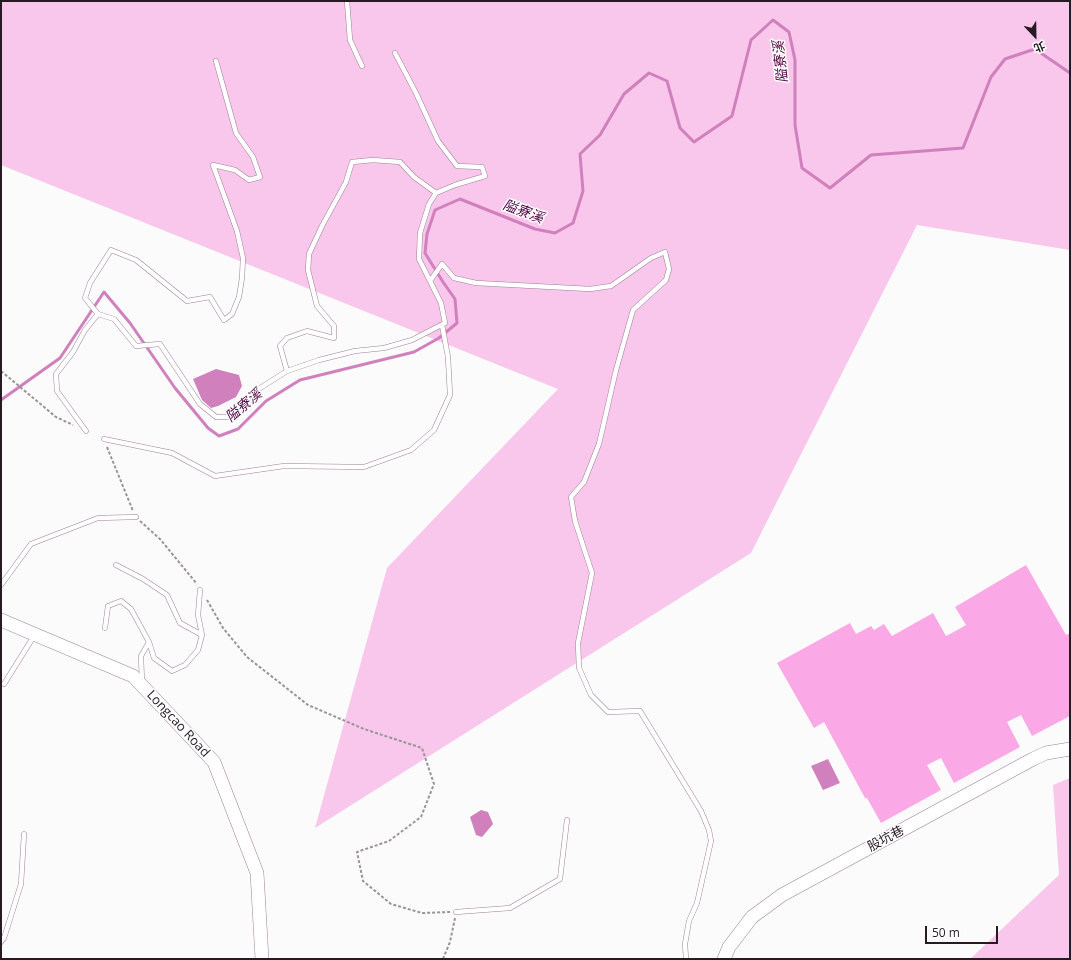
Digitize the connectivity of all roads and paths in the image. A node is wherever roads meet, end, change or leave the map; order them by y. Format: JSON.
{"nodes":[{"id":1,"x":347,"y":1,"type":"edge"},
{"id":2,"x":395,"y":53,"type":"dead end"},
{"id":3,"x":216,"y":61,"type":"dead end"},
{"id":4,"x":362,"y":66,"type":"dead end"},
{"id":5,"x":436,"y":193,"type":"junction"},
{"id":6,"x":430,"y":281,"type":"junction"},
{"id":7,"x":98,"y":313,"type":"junction"},
{"id":8,"x":442,"y":325,"type":"junction"},
{"id":9,"x":1,"y":371,"type":"edge"},
{"id":10,"x":287,"y":371,"type":"junction"},
{"id":11,"x":86,"y":431,"type":"joint"},
{"id":12,"x":104,"y":439,"type":"joint"},
{"id":13,"x":136,"y":517,"type":"junction"},
{"id":14,"x":116,"y":565,"type":"dead end"},
{"id":15,"x":1,"y":585,"type":"edge"},
{"id":16,"x":200,"y":590,"type":"junction"},
{"id":17,"x":1,"y":620,"type":"edge"},
{"id":18,"x":105,"y":628,"type":"dead end"},
{"id":19,"x":35,"y":635,"type":"junction"},
{"id":20,"x":202,"y":635,"type":"junction"},
{"id":21,"x":149,"y":642,"type":"junction"},
{"id":22,"x":138,"y":681,"type":"junction"},
{"id":23,"x":4,"y":684,"type":"dead end"},
{"id":24,"x":1070,"y":749,"type":"edge"},
{"id":25,"x":567,"y":820,"type":"dead end"},
{"id":26,"x":24,"y":834,"type":"dead end"},
{"id":27,"x":456,"y":912,"type":"junction"},
{"id":28,"x":1,"y":942,"type":"edge"},
{"id":29,"x":262,"y":959,"type":"edge"},
{"id":30,"x":443,"y":959,"type":"edge"},
{"id":31,"x":686,"y":959,"type":"edge"},
{"id":32,"x":724,"y":959,"type":"edge"}],
"edges":[{"from":1,"to":4,"type":"lane"},
{"from":2,"to":5,"type":"lane"},
{"from":3,"to":7,"type":"lane"},
{"from":5,"to":6,"type":"lane"},
{"from":5,"to":10,"type":"lane"},
{"from":6,"to":8,"type":"lane"},
{"from":6,"to":31,"type":"lane"},
{"from":7,"to":10,"type":"lane"},
{"from":7,"to":11,"type":"lane"},
{"from":8,"to":10,"type":"lane"},
{"from":8,"to":12,"type":"lane"},
{"from":9,"to":11,"type":"path"},
{"from":12,"to":13,"type":"path"},
{"from":13,"to":15,"type":"lane"},
{"from":13,"to":16,"type":"path"},
{"from":14,"to":20,"type":"lane"},
{"from":16,"to":20,"type":"lane"},
{"from":16,"to":27,"type":"path"},
{"from":17,"to":19,"type":"street","name":"Longcao Road"},
{"from":18,"to":21,"type":"lane"},
{"from":19,"to":22,"type":"street","name":"Longcao Road"},
{"from":19,"to":23,"type":"lane"},
{"from":20,"to":21,"type":"lane"},
{"from":21,"to":22,"type":"lane"},
{"from":22,"to":29,"type":"street","name":"Longcao Road"},
{"from":24,"to":32,"type":"street","name":"股坑巷"},
{"from":25,"to":27,"type":"lane"},
{"from":26,"to":28,"type":"lane"},
{"from":27,"to":30,"type":"path"}]}
